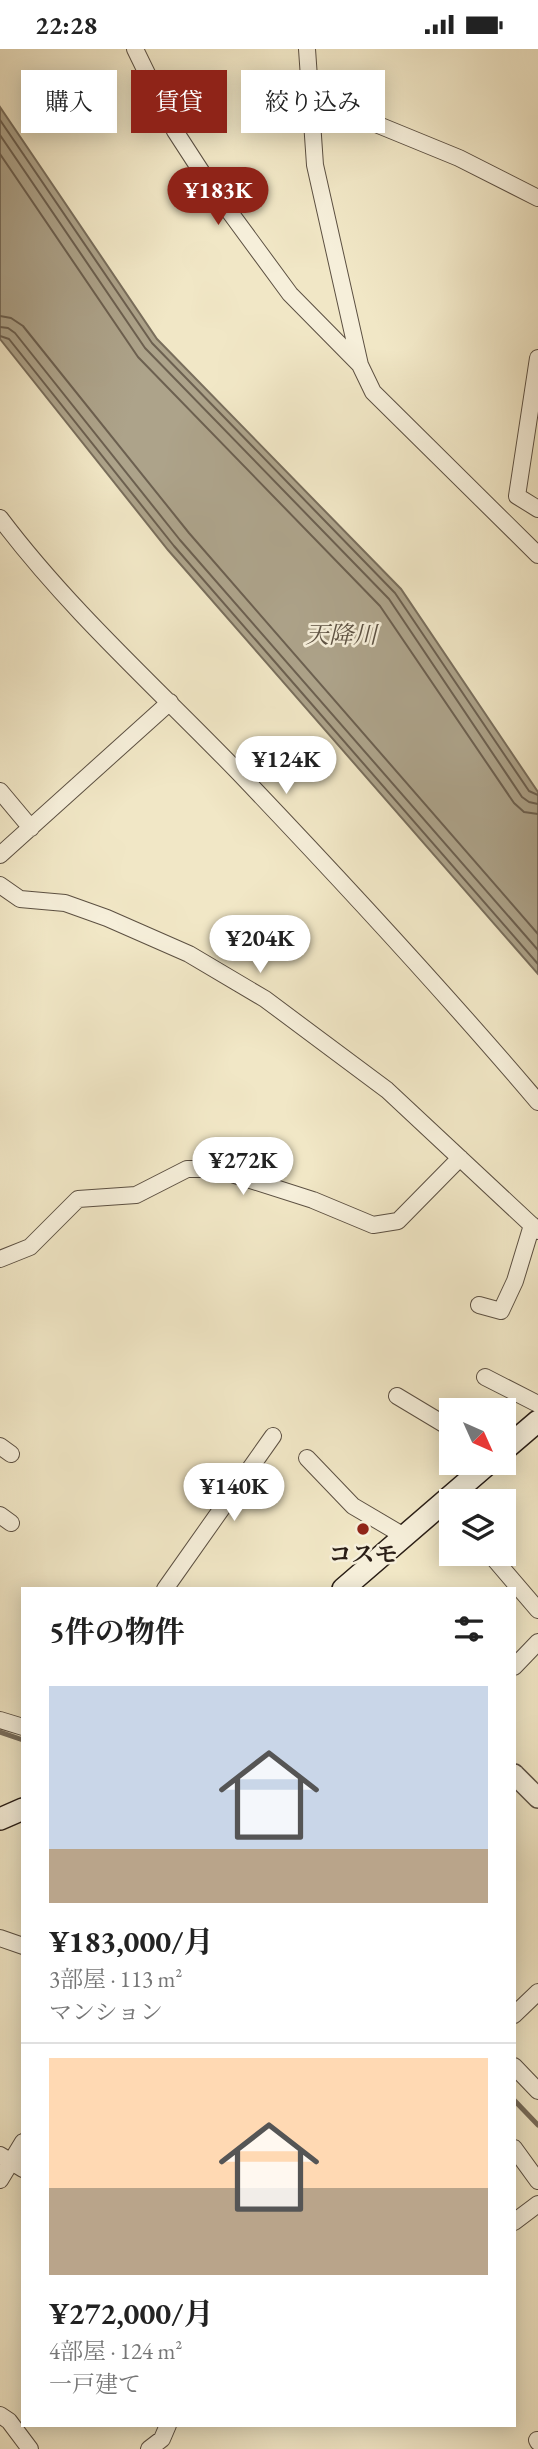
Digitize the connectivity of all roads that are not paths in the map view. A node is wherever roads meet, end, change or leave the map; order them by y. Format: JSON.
{"nodes":[{"id":1,"x":135,"y":49,"type":"edge"},
{"id":2,"x":307,"y":49,"type":"edge"},
{"id":3,"x":308,"y":70,"type":"edge"},
{"id":4,"x":385,"y":128,"type":"edge"},
{"id":5,"x":313,"y":133,"type":"edge"},
{"id":6,"x":538,"y":198,"type":"edge"},
{"id":7,"x":538,"y":358,"type":"edge"},
{"id":8,"x":360,"y":365,"type":"junction"},
{"id":9,"x":538,"y":509,"type":"edge"},
{"id":10,"x":0,"y":518,"type":"edge"},
{"id":11,"x":538,"y":555,"type":"edge"},
{"id":12,"x":170,"y":702,"type":"junction"},
{"id":13,"x":0,"y":791,"type":"edge"},
{"id":14,"x":30,"y":828,"type":"junction"},
{"id":15,"x":0,"y":855,"type":"edge"},
{"id":16,"x":0,"y":885,"type":"edge"},
{"id":17,"x":538,"y":1102,"type":"edge"},
{"id":18,"x":460,"y":1158,"type":"junction"},
{"id":19,"x":535,"y":1228,"type":"edge"},
{"id":20,"x":0,"y":1259,"type":"edge"},
{"id":21,"x":479,"y":1305,"type":"dead end"},
{"id":22,"x":485,"y":1377,"type":"dead end"},
{"id":23,"x":397,"y":1396,"type":"dead end"},
{"id":24,"x":538,"y":1404,"type":"edge"},
{"id":25,"x":439,"y":1421,"type":"edge"},
{"id":26,"x":538,"y":1421,"type":"edge"},
{"id":27,"x":273,"y":1436,"type":"dead end"},
{"id":28,"x":516,"y":1440,"type":"edge"},
{"id":29,"x":307,"y":1458,"type":"dead end"},
{"id":30,"x":478,"y":1475,"type":"edge"},
{"id":31,"x":464,"y":1489,"type":"edge"},
{"id":32,"x":439,"y":1512,"type":"edge"},
{"id":33,"x":404,"y":1536,"type":"junction"},
{"id":34,"x":500,"y":1566,"type":"edge"},
{"id":35,"x":166,"y":1587,"type":"edge"},
{"id":36,"x":345,"y":1587,"type":"edge"},
{"id":37,"x":538,"y":1610,"type":"edge"},
{"id":38,"x":538,"y":1642,"type":"edge"},
{"id":39,"x":516,"y":1665,"type":"edge"},
{"id":40,"x":0,"y":1720,"type":"edge"},
{"id":41,"x":21,"y":1726,"type":"edge"},
{"id":42,"x":516,"y":1776,"type":"edge"},
{"id":43,"x":538,"y":1798,"type":"edge"},
{"id":44,"x":21,"y":1810,"type":"edge"},
{"id":45,"x":0,"y":1819,"type":"edge"},
{"id":46,"x":0,"y":1938,"type":"edge"},
{"id":47,"x":21,"y":1945,"type":"edge"},
{"id":48,"x":538,"y":1992,"type":"edge"},
{"id":49,"x":516,"y":2013,"type":"edge"},
{"id":50,"x":516,"y":2070,"type":"edge"},
{"id":51,"x":538,"y":2091,"type":"edge"},
{"id":52,"x":21,"y":2145,"type":"edge"},
{"id":53,"x":516,"y":2151,"type":"edge"},
{"id":54,"x":11,"y":2162,"type":"edge"},
{"id":55,"x":0,"y":2180,"type":"edge"},
{"id":56,"x":538,"y":2181,"type":"edge"},
{"id":57,"x":538,"y":2204,"type":"edge"},
{"id":58,"x":516,"y":2220,"type":"edge"},
{"id":59,"x":0,"y":2415,"type":"edge"},
{"id":60,"x":167,"y":2427,"type":"edge"},
{"id":61,"x":30,"y":2449,"type":"edge"},
{"id":62,"x":149,"y":2449,"type":"edge"}],
"edges":[{"from":1,"to":8,"type":"street"},
{"from":2,"to":3,"type":"street"},
{"from":4,"to":6,"type":"street"},
{"from":5,"to":8,"type":"street"},
{"from":7,"to":9,"type":"street"},
{"from":8,"to":11,"type":"street"},
{"from":10,"to":12,"type":"street"},
{"from":12,"to":14,"type":"street"},
{"from":12,"to":17,"type":"street"},
{"from":13,"to":14,"type":"street"},
{"from":14,"to":15,"type":"street"},
{"from":16,"to":18,"type":"street"},
{"from":18,"to":19,"type":"street"},
{"from":18,"to":20,"type":"street"},
{"from":19,"to":21,"type":"street"},
{"from":22,"to":24,"type":"street"},
{"from":23,"to":25,"type":"street"},
{"from":26,"to":28,"type":"main road"},
{"from":27,"to":35,"type":"street"},
{"from":29,"to":33,"type":"street"},
{"from":30,"to":31,"type":"main road"},
{"from":32,"to":33,"type":"main road"},
{"from":33,"to":36,"type":"main road"},
{"from":34,"to":37,"type":"street"},
{"from":38,"to":39,"type":"street"},
{"from":40,"to":41,"type":"street"},
{"from":42,"to":43,"type":"street"},
{"from":44,"to":45,"type":"main road"},
{"from":46,"to":47,"type":"street"},
{"from":48,"to":49,"type":"street"},
{"from":50,"to":51,"type":"street"},
{"from":52,"to":54,"type":"street"},
{"from":53,"to":56,"type":"street"},
{"from":54,"to":55,"type":"street"},
{"from":57,"to":58,"type":"street"},
{"from":59,"to":61,"type":"street"},
{"from":60,"to":62,"type":"street"}]}
